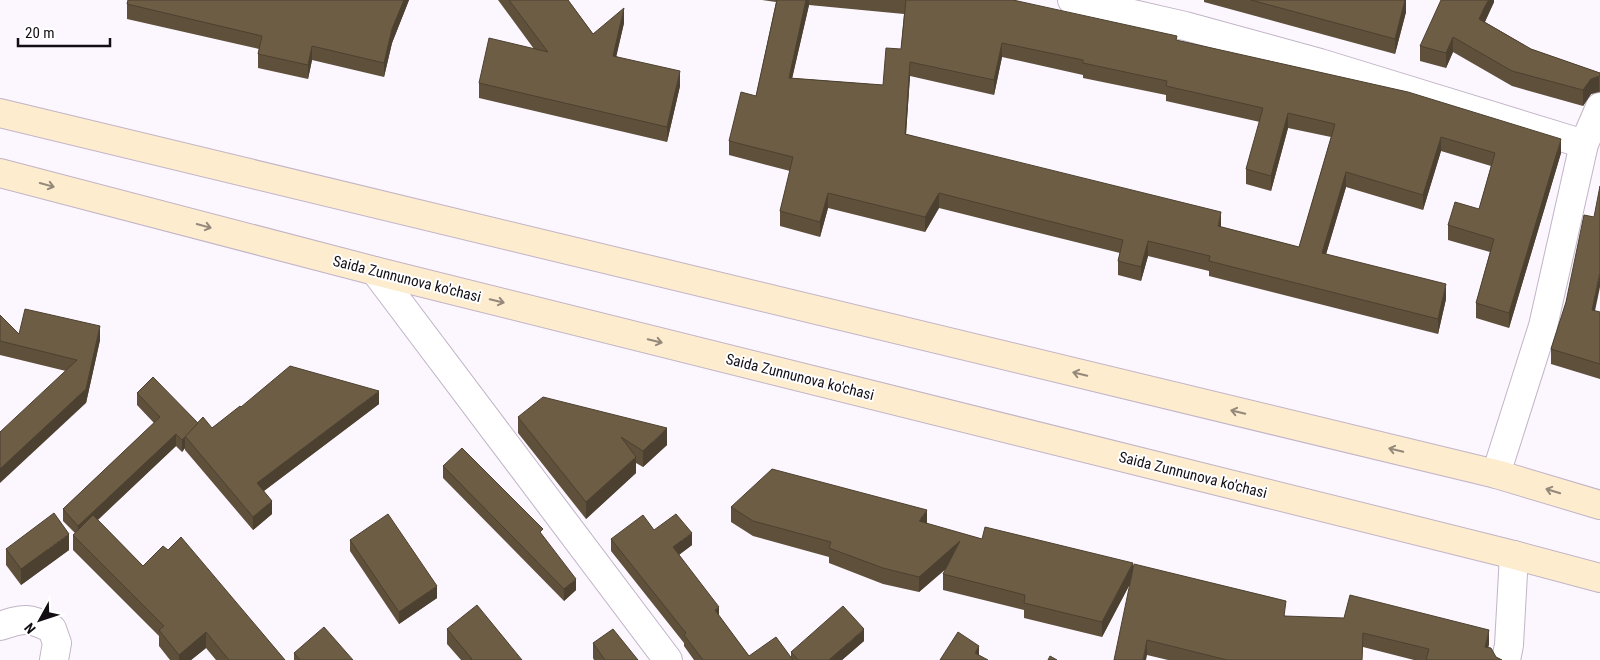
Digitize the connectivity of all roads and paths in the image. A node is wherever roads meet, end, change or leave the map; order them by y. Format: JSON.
{"nodes":[{"id":1,"x":1072,"y":0,"type":"edge"},
{"id":2,"x":1600,"y":107,"type":"edge"},
{"id":3,"x":0,"y":113,"type":"edge"},
{"id":4,"x":1584,"y":144,"type":"junction"},
{"id":5,"x":0,"y":173,"type":"edge"},
{"id":6,"x":375,"y":271,"type":"junction"},
{"id":7,"x":1496,"y":474,"type":"junction"},
{"id":8,"x":1600,"y":506,"type":"edge"},
{"id":9,"x":1514,"y":556,"type":"junction"},
{"id":10,"x":1600,"y":578,"type":"edge"},
{"id":11,"x":0,"y":626,"type":"edge"},
{"id":12,"x":54,"y":660,"type":"edge"},
{"id":13,"x":668,"y":660,"type":"edge"},
{"id":14,"x":1506,"y":660,"type":"edge"}],
"edges":[{"from":1,"to":4,"type":"street"},
{"from":2,"to":4,"type":"street"},
{"from":7,"to":3,"type":"main road","one_way":true},
{"from":4,"to":7,"type":"street"},
{"from":5,"to":6,"type":"main road","name":"Saida Zunnunova ko'chasi","one_way":true},
{"from":6,"to":9,"type":"main road","name":"Saida Zunnunova ko'chasi","one_way":true},
{"from":6,"to":13,"type":"street"},
{"from":8,"to":7,"type":"main road","one_way":true},
{"from":9,"to":10,"type":"main road","name":"Saida Zunnunova ko'chasi"},
{"from":9,"to":14,"type":"street"},
{"from":11,"to":12,"type":"street"}]}
